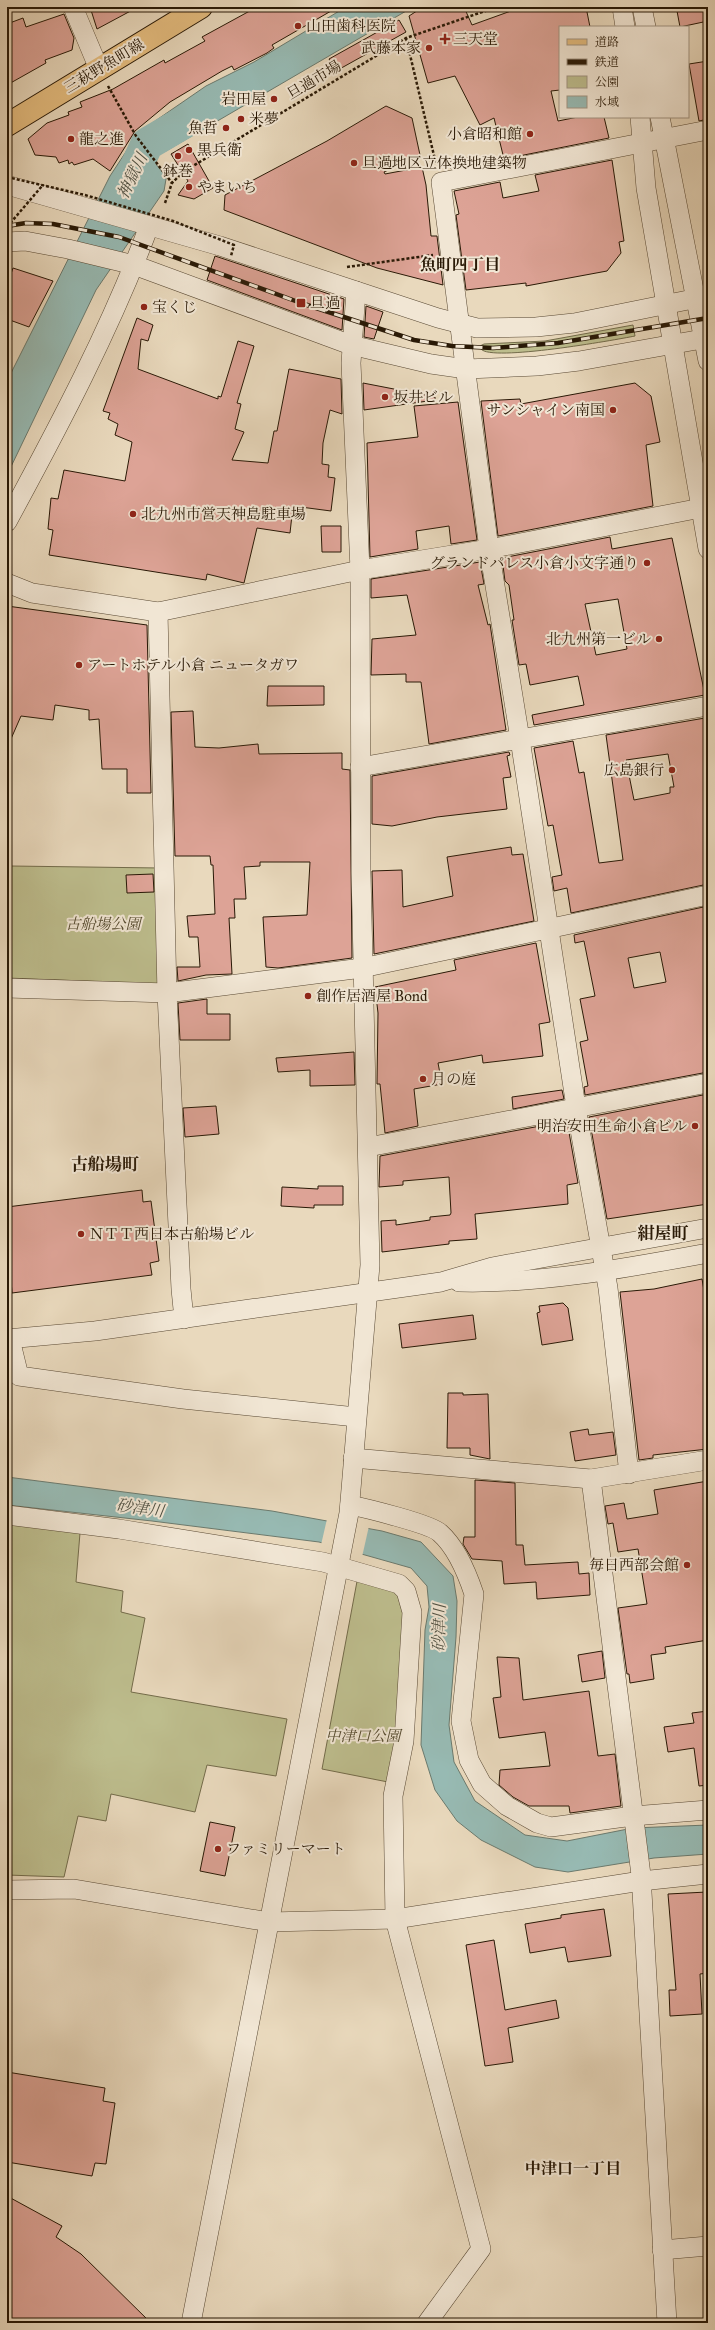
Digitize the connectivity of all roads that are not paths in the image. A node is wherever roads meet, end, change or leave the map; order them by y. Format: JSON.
{"nodes":[{"id":1,"x":73,"y":7,"type":"edge"},
{"id":2,"x":201,"y":7,"type":"edge"},
{"id":3,"x":622,"y":7,"type":"edge"},
{"id":4,"x":642,"y":7,"type":"edge"},
{"id":5,"x":625,"y":26,"type":"edge"},
{"id":6,"x":646,"y":26,"type":"edge"},
{"id":7,"x":103,"y":77,"type":"junction"},
{"id":8,"x":640,"y":118,"type":"edge"},
{"id":9,"x":660,"y":118,"type":"edge"},
{"id":10,"x":7,"y":125,"type":"edge"},
{"id":11,"x":699,"y":131,"type":"edge"},
{"id":12,"x":664,"y":139,"type":"junction"},
{"id":13,"x":643,"y":143,"type":"junction"},
{"id":14,"x":7,"y":185,"type":"edge"},
{"id":15,"x":149,"y":226,"type":"junction"},
{"id":16,"x":7,"y":242,"type":"edge"},
{"id":17,"x":134,"y":265,"type":"junction"},
{"id":18,"x":356,"y":291,"type":"junction"},
{"id":19,"x":702,"y":297,"type":"edge"},
{"id":20,"x":667,"y":305,"type":"junction"},
{"id":21,"x":460,"y":325,"type":"junction"},
{"id":22,"x":706,"y":338,"type":"edge"},
{"id":23,"x":674,"y":344,"type":"junction"},
{"id":24,"x":351,"y":345,"type":"junction"},
{"id":25,"x":708,"y":360,"type":"edge"},
{"id":26,"x":466,"y":369,"type":"junction"},
{"id":27,"x":701,"y":508,"type":"junction"},
{"id":28,"x":7,"y":522,"type":"edge"},
{"id":29,"x":489,"y":549,"type":"junction"},
{"id":30,"x":708,"y":549,"type":"edge"},
{"id":31,"x":360,"y":570,"type":"junction"},
{"id":32,"x":7,"y":583,"type":"edge"},
{"id":33,"x":158,"y":612,"type":"junction"},
{"id":34,"x":708,"y":706,"type":"edge"},
{"id":35,"x":520,"y":739,"type":"junction"},
{"id":36,"x":360,"y":766,"type":"junction"},
{"id":37,"x":708,"y":896,"type":"edge"},
{"id":38,"x":548,"y":930,"type":"junction"},
{"id":39,"x":362,"y":968,"type":"junction"},
{"id":40,"x":7,"y":988,"type":"edge"},
{"id":41,"x":167,"y":993,"type":"junction"},
{"id":42,"x":708,"y":1083,"type":"edge"},
{"id":43,"x":576,"y":1108,"type":"junction"},
{"id":44,"x":368,"y":1147,"type":"junction"},
{"id":45,"x":708,"y":1228,"type":"edge"},
{"id":46,"x":601,"y":1247,"type":"junction"},
{"id":47,"x":708,"y":1253,"type":"edge"},
{"id":48,"x":605,"y":1271,"type":"junction"},
{"id":49,"x":442,"y":1282,"type":"junction"},
{"id":50,"x":367,"y":1292,"type":"junction"},
{"id":51,"x":184,"y":1318,"type":"junction"},
{"id":52,"x":8,"y":1339,"type":"edge"},
{"id":53,"x":356,"y":1417,"type":"junction"},
{"id":54,"x":353,"y":1458,"type":"junction"},
{"id":55,"x":708,"y":1460,"type":"edge"},
{"id":56,"x":629,"y":1474,"type":"junction"},
{"id":57,"x":591,"y":1479,"type":"junction"},
{"id":58,"x":350,"y":1509,"type":"junction"},
{"id":59,"x":7,"y":1515,"type":"edge"},
{"id":60,"x":340,"y":1561,"type":"junction"},
{"id":61,"x":708,"y":1810,"type":"edge"},
{"id":62,"x":633,"y":1816,"type":"junction"},
{"id":63,"x":708,"y":1874,"type":"edge"},
{"id":64,"x":641,"y":1878,"type":"junction"},
{"id":65,"x":7,"y":1890,"type":"edge"},
{"id":66,"x":395,"y":1919,"type":"junction"},
{"id":67,"x":269,"y":1922,"type":"junction"},
{"id":68,"x":708,"y":2246,"type":"edge"},
{"id":69,"x":662,"y":2250,"type":"junction"},
{"id":70,"x":191,"y":2323,"type":"edge"},
{"id":71,"x":427,"y":2323,"type":"edge"},
{"id":72,"x":667,"y":2323,"type":"edge"}],
"edges":[{"from":1,"to":7,"type":"street"},
{"from":2,"to":7,"type":"main road","name":"三萩野魚町線"},
{"from":3,"to":5,"type":"street"},
{"from":4,"to":6,"type":"street"},
{"from":7,"to":10,"type":"main road","name":"三萩野魚町線"},
{"from":8,"to":13,"type":"street"},
{"from":9,"to":12,"type":"street"},
{"from":11,"to":12,"type":"street"},
{"from":12,"to":13,"type":"street"},
{"from":12,"to":19,"type":"street"},
{"from":13,"to":20,"type":"street"},
{"from":13,"to":21,"type":"street"},
{"from":14,"to":15,"type":"street"},
{"from":15,"to":17,"type":"street"},
{"from":15,"to":18,"type":"street"},
{"from":16,"to":17,"type":"street"},
{"from":17,"to":24,"type":"street"},
{"from":17,"to":28,"type":"street"},
{"from":18,"to":21,"type":"street"},
{"from":18,"to":24,"type":"street"},
{"from":19,"to":20,"type":"street"},
{"from":19,"to":22,"type":"street"},
{"from":20,"to":21,"type":"street"},
{"from":20,"to":23,"type":"street"},
{"from":21,"to":26,"type":"street"},
{"from":22,"to":23,"type":"street"},
{"from":22,"to":25,"type":"street"},
{"from":23,"to":26,"type":"street"},
{"from":23,"to":27,"type":"street"},
{"from":24,"to":26,"type":"street"},
{"from":24,"to":31,"type":"street"},
{"from":26,"to":29,"type":"street"},
{"from":27,"to":29,"type":"street"},
{"from":27,"to":30,"type":"street"},
{"from":29,"to":31,"type":"street"},
{"from":29,"to":35,"type":"street"},
{"from":31,"to":33,"type":"street"},
{"from":31,"to":36,"type":"street"},
{"from":32,"to":33,"type":"street"},
{"from":33,"to":41,"type":"street"},
{"from":34,"to":35,"type":"street"},
{"from":35,"to":36,"type":"street"},
{"from":35,"to":38,"type":"street"},
{"from":36,"to":39,"type":"street"},
{"from":37,"to":38,"type":"street"},
{"from":38,"to":39,"type":"street"},
{"from":38,"to":43,"type":"street"},
{"from":39,"to":41,"type":"street"},
{"from":39,"to":44,"type":"street"},
{"from":40,"to":41,"type":"street"},
{"from":41,"to":51,"type":"street"},
{"from":42,"to":43,"type":"street"},
{"from":43,"to":44,"type":"street"},
{"from":43,"to":46,"type":"street"},
{"from":44,"to":50,"type":"street"},
{"from":45,"to":46,"type":"street"},
{"from":46,"to":48,"type":"street"},
{"from":46,"to":49,"type":"street"},
{"from":47,"to":48,"type":"street"},
{"from":48,"to":49,"type":"street"},
{"from":48,"to":56,"type":"street"},
{"from":49,"to":50,"type":"street"},
{"from":50,"to":51,"type":"street"},
{"from":50,"to":53,"type":"street"},
{"from":51,"to":52,"type":"street"},
{"from":52,"to":53,"type":"street"},
{"from":53,"to":54,"type":"street"},
{"from":54,"to":57,"type":"street"},
{"from":54,"to":58,"type":"street"},
{"from":55,"to":56,"type":"street"},
{"from":56,"to":57,"type":"street"},
{"from":57,"to":62,"type":"street"},
{"from":58,"to":60,"type":"street"},
{"from":58,"to":62,"type":"street"},
{"from":59,"to":60,"type":"street"},
{"from":60,"to":66,"type":"street"},
{"from":60,"to":67,"type":"street"},
{"from":61,"to":62,"type":"street"},
{"from":62,"to":64,"type":"street"},
{"from":63,"to":64,"type":"street"},
{"from":64,"to":66,"type":"street"},
{"from":64,"to":69,"type":"street"},
{"from":65,"to":67,"type":"street"},
{"from":66,"to":67,"type":"street"},
{"from":66,"to":71,"type":"street"},
{"from":67,"to":70,"type":"street"},
{"from":68,"to":69,"type":"street"},
{"from":69,"to":72,"type":"street"}]}
